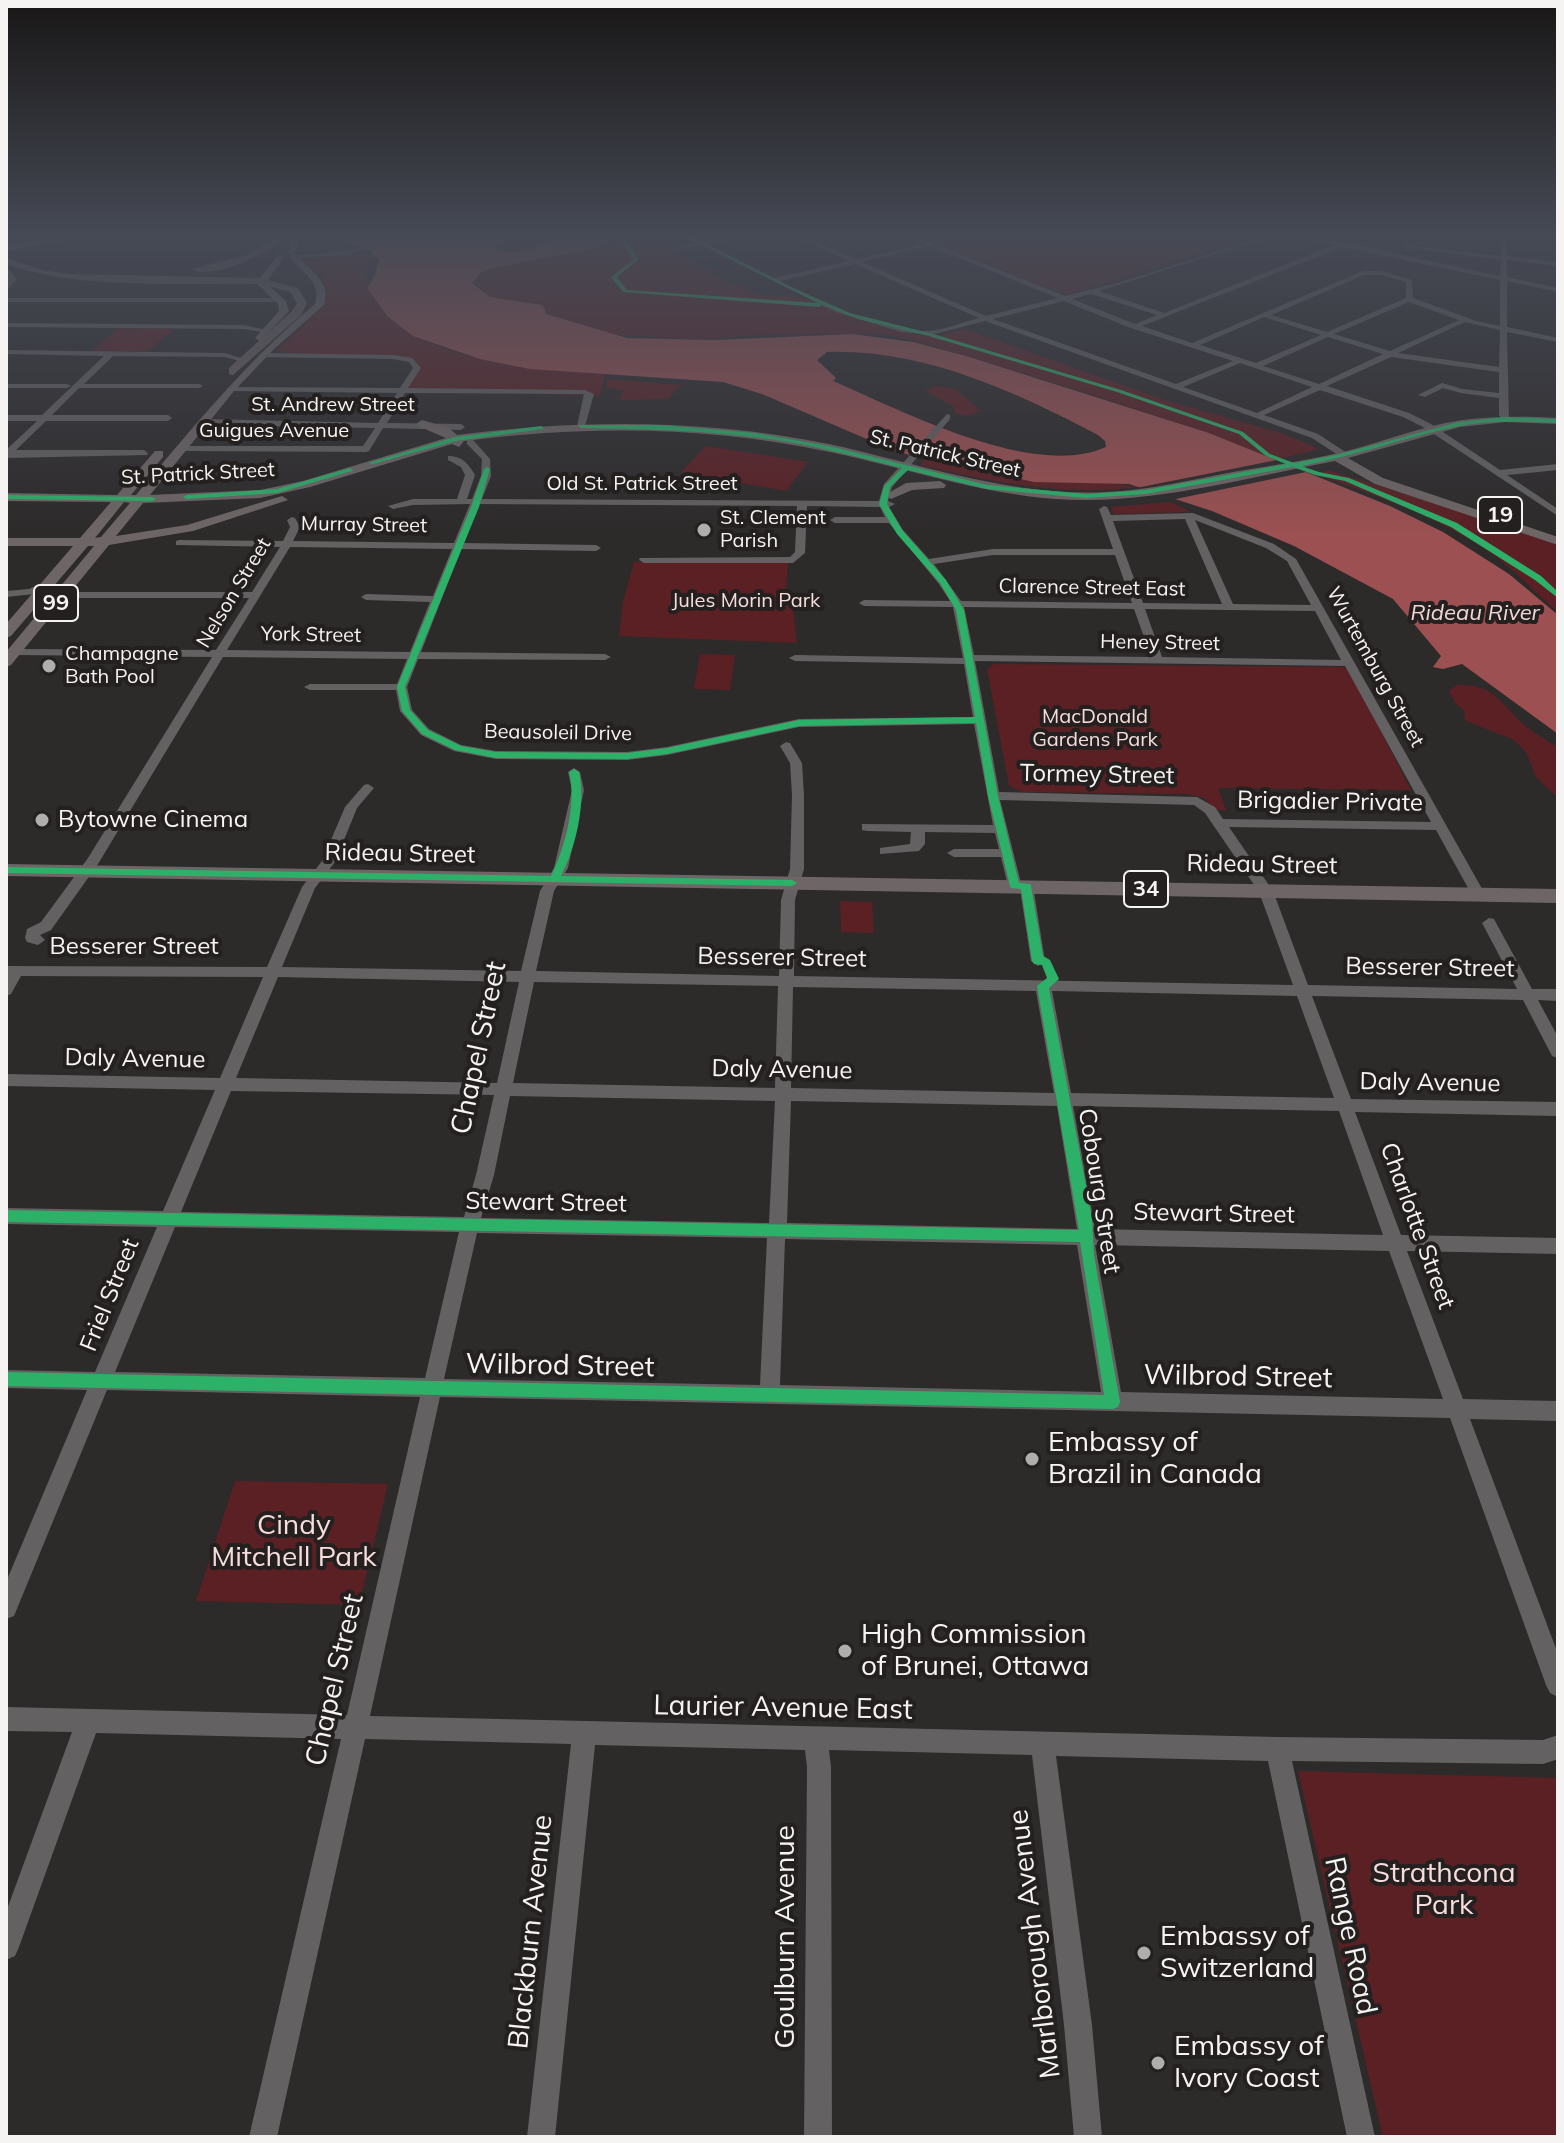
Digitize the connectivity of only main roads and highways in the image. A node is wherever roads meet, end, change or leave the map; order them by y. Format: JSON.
{"nodes":[{"id":1,"x":262,"y":336,"type":"edge"},
{"id":2,"x":270,"y":336,"type":"edge"},
{"id":3,"x":281,"y":336,"type":"edge"},
{"id":4,"x":233,"y":371,"type":"junction"},
{"id":5,"x":1558,"y":421,"type":"edge"},
{"id":6,"x":204,"y":422,"type":"junction"},
{"id":7,"x":422,"y":424,"type":"road end"},
{"id":8,"x":441,"y":429,"type":"junction"},
{"id":9,"x":180,"y":430,"type":"junction"},
{"id":10,"x":462,"y":438,"type":"junction"},
{"id":11,"x":425,"y":445,"type":"junction"},
{"id":12,"x":1341,"y":456,"type":"junction"},
{"id":13,"x":846,"y":458,"type":"junction"},
{"id":14,"x":1296,"y":465,"type":"junction"},
{"id":15,"x":906,"y":467,"type":"junction"},
{"id":16,"x":1379,"y":481,"type":"junction"},
{"id":17,"x":152,"y":485,"type":"junction"},
{"id":18,"x":952,"y":486,"type":"junction"},
{"id":19,"x":1150,"y":494,"type":"junction"},
{"id":20,"x":241,"y":496,"type":"junction"},
{"id":21,"x":6,"y":497,"type":"edge"},
{"id":22,"x":187,"y":497,"type":"junction"},
{"id":23,"x":120,"y":498,"type":"junction"},
{"id":24,"x":141,"y":499,"type":"junction"},
{"id":25,"x":215,"y":521,"type":"junction"},
{"id":26,"x":1558,"y":534,"type":"edge"},
{"id":27,"x":1558,"y":541,"type":"edge"},
{"id":28,"x":6,"y":542,"type":"edge"},
{"id":29,"x":105,"y":542,"type":"junction"},
{"id":30,"x":83,"y":543,"type":"junction"},
{"id":31,"x":6,"y":633,"type":"edge"},
{"id":32,"x":11,"y":657,"type":"edge"},
{"id":33,"x":6,"y":870,"type":"edge"},
{"id":34,"x":1558,"y":896,"type":"edge"}],
"edges":[{"from":1,"to":4,"type":"main road","number":"99"},
{"from":2,"to":4,"type":"highway"},
{"from":3,"to":6,"type":"main road","number":"99"},
{"from":4,"to":9,"type":"main road","number":"99"},
{"from":5,"to":12,"type":"main road","name":"St. Patrick Street"},
{"from":6,"to":9,"type":"main road"},
{"from":6,"to":17,"type":"main road","number":"99"},
{"from":7,"to":8,"type":"main road"},
{"from":8,"to":10,"type":"main road"},
{"from":8,"to":11,"type":"main road"},
{"from":9,"to":23,"type":"main road","number":"99"},
{"from":10,"to":11,"type":"main road","name":"St. Patrick Street"},
{"from":10,"to":13,"type":"main road","name":"St. Patrick Street"},
{"from":10,"to":15,"type":"main road","name":"St. Patrick Street"},
{"from":10,"to":25,"type":"main road","name":"St. Patrick Street"},
{"from":11,"to":20,"type":"main road","name":"St. Patrick Street"},
{"from":12,"to":14,"type":"main road","name":"St. Patrick Street"},
{"from":12,"to":16,"type":"main road","number":"19"},
{"from":12,"to":26,"type":"main road","number":"19"},
{"from":13,"to":15,"type":"main road","name":"St. Patrick Street"},
{"from":13,"to":18,"type":"main road"},
{"from":14,"to":16,"type":"main road"},
{"from":14,"to":19,"type":"main road","name":"St. Patrick Street"},
{"from":15,"to":18,"type":"main road","name":"St. Patrick Street"},
{"from":15,"to":19,"type":"main road","name":"St. Patrick Street"},
{"from":16,"to":27,"type":"main road","number":"19"},
{"from":17,"to":22,"type":"main road"},
{"from":17,"to":24,"type":"main road","number":"99"},
{"from":18,"to":19,"type":"main road","name":"St. Patrick Street"},
{"from":20,"to":22,"type":"main road","name":"St. Patrick Street"},
{"from":20,"to":25,"type":"main road"},
{"from":21,"to":23,"type":"main road","name":"St. Patrick Street"},
{"from":22,"to":24,"type":"main road","name":"St. Patrick Street"},
{"from":23,"to":24,"type":"main road","name":"St. Patrick Street"},
{"from":23,"to":30,"type":"main road","number":"99"},
{"from":24,"to":29,"type":"main road","number":"99"},
{"from":25,"to":29,"type":"main road"},
{"from":28,"to":30,"type":"main road"},
{"from":29,"to":30,"type":"main road"},
{"from":29,"to":32,"type":"main road","number":"99"},
{"from":30,"to":31,"type":"main road","number":"99"},
{"from":33,"to":34,"type":"main road","name":"Rideau Street","number":"34"}]}
